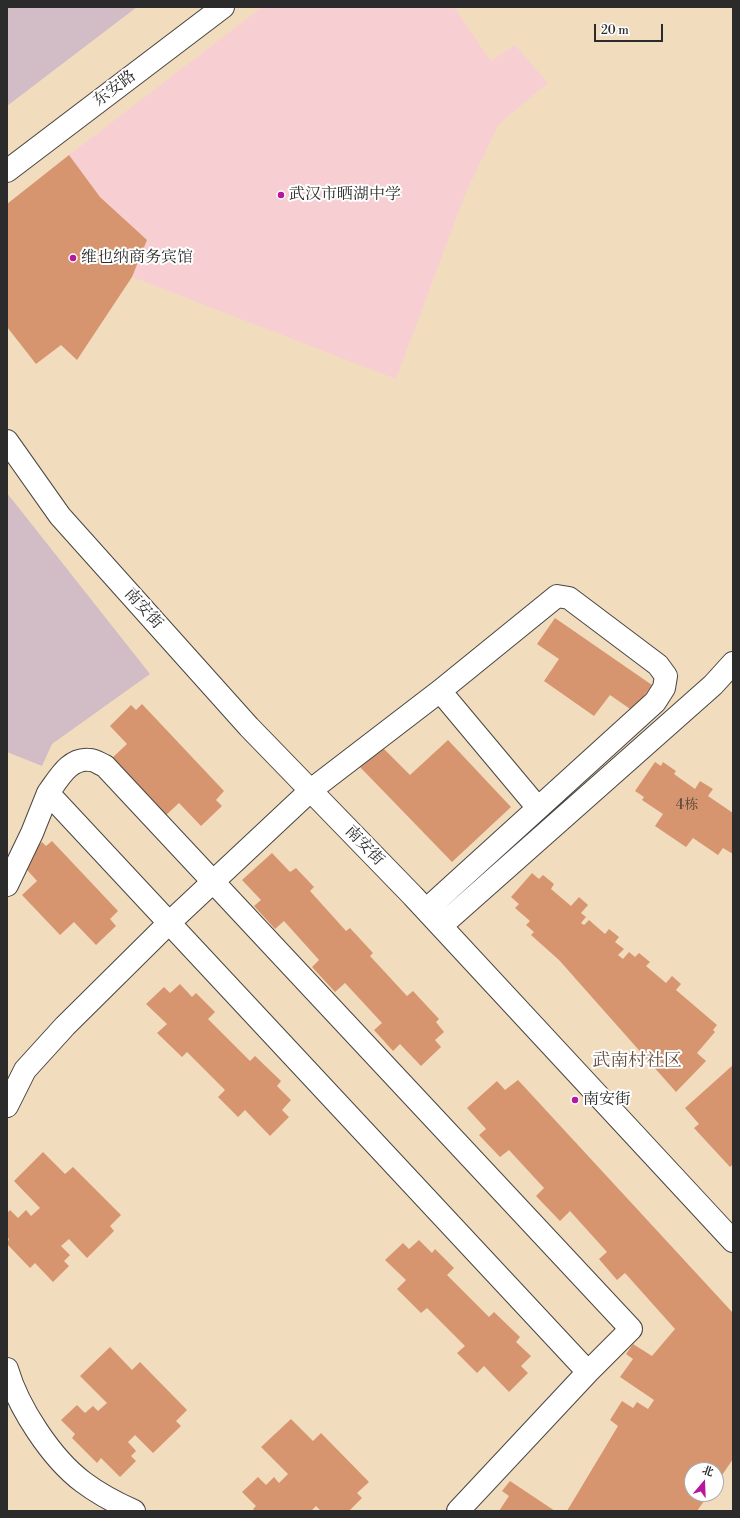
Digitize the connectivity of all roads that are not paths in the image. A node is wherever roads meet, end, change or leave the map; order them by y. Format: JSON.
{"nodes":[{"id":1,"x":223,"y":7,"type":"edge"},
{"id":2,"x":7,"y":171,"type":"edge"},
{"id":3,"x":7,"y":441,"type":"edge"},
{"id":4,"x":733,"y":663,"type":"edge"},
{"id":5,"x":440,"y":691,"type":"junction"},
{"id":6,"x":311,"y":790,"type":"junction"},
{"id":7,"x":48,"y":793,"type":"junction"},
{"id":8,"x":538,"y":808,"type":"junction"},
{"id":9,"x":214,"y":882,"type":"junction"},
{"id":10,"x":7,"y":885,"type":"edge"},
{"id":11,"x":426,"y":910,"type":"junction"},
{"id":12,"x":169,"y":923,"type":"junction"},
{"id":13,"x":441,"y":926,"type":"junction"},
{"id":14,"x":7,"y":1106,"type":"edge"},
{"id":15,"x":733,"y":1241,"type":"edge"},
{"id":16,"x":7,"y":1369,"type":"edge"},
{"id":17,"x":588,"y":1372,"type":"junction"},
{"id":18,"x":134,"y":1511,"type":"edge"},
{"id":19,"x":458,"y":1511,"type":"edge"}],
"edges":[{"from":1,"to":2,"type":"street","name":"东安路"},
{"from":3,"to":6,"type":"street","name":"南安街"},
{"from":4,"to":13,"type":"street"},
{"from":5,"to":6,"type":"street"},
{"from":5,"to":8,"type":"street"},
{"from":5,"to":8,"type":"street"},
{"from":6,"to":9,"type":"street"},
{"from":6,"to":11,"type":"street","name":"南安街"},
{"from":7,"to":9,"type":"street"},
{"from":7,"to":10,"type":"street"},
{"from":7,"to":12,"type":"street"},
{"from":8,"to":11,"type":"street"},
{"from":9,"to":12,"type":"street"},
{"from":9,"to":17,"type":"street"},
{"from":11,"to":13,"type":"street","name":"南安街"},
{"from":12,"to":14,"type":"street"},
{"from":12,"to":17,"type":"street"},
{"from":13,"to":15,"type":"street","name":"南安街"},
{"from":16,"to":18,"type":"street"},
{"from":17,"to":19,"type":"street"}]}
